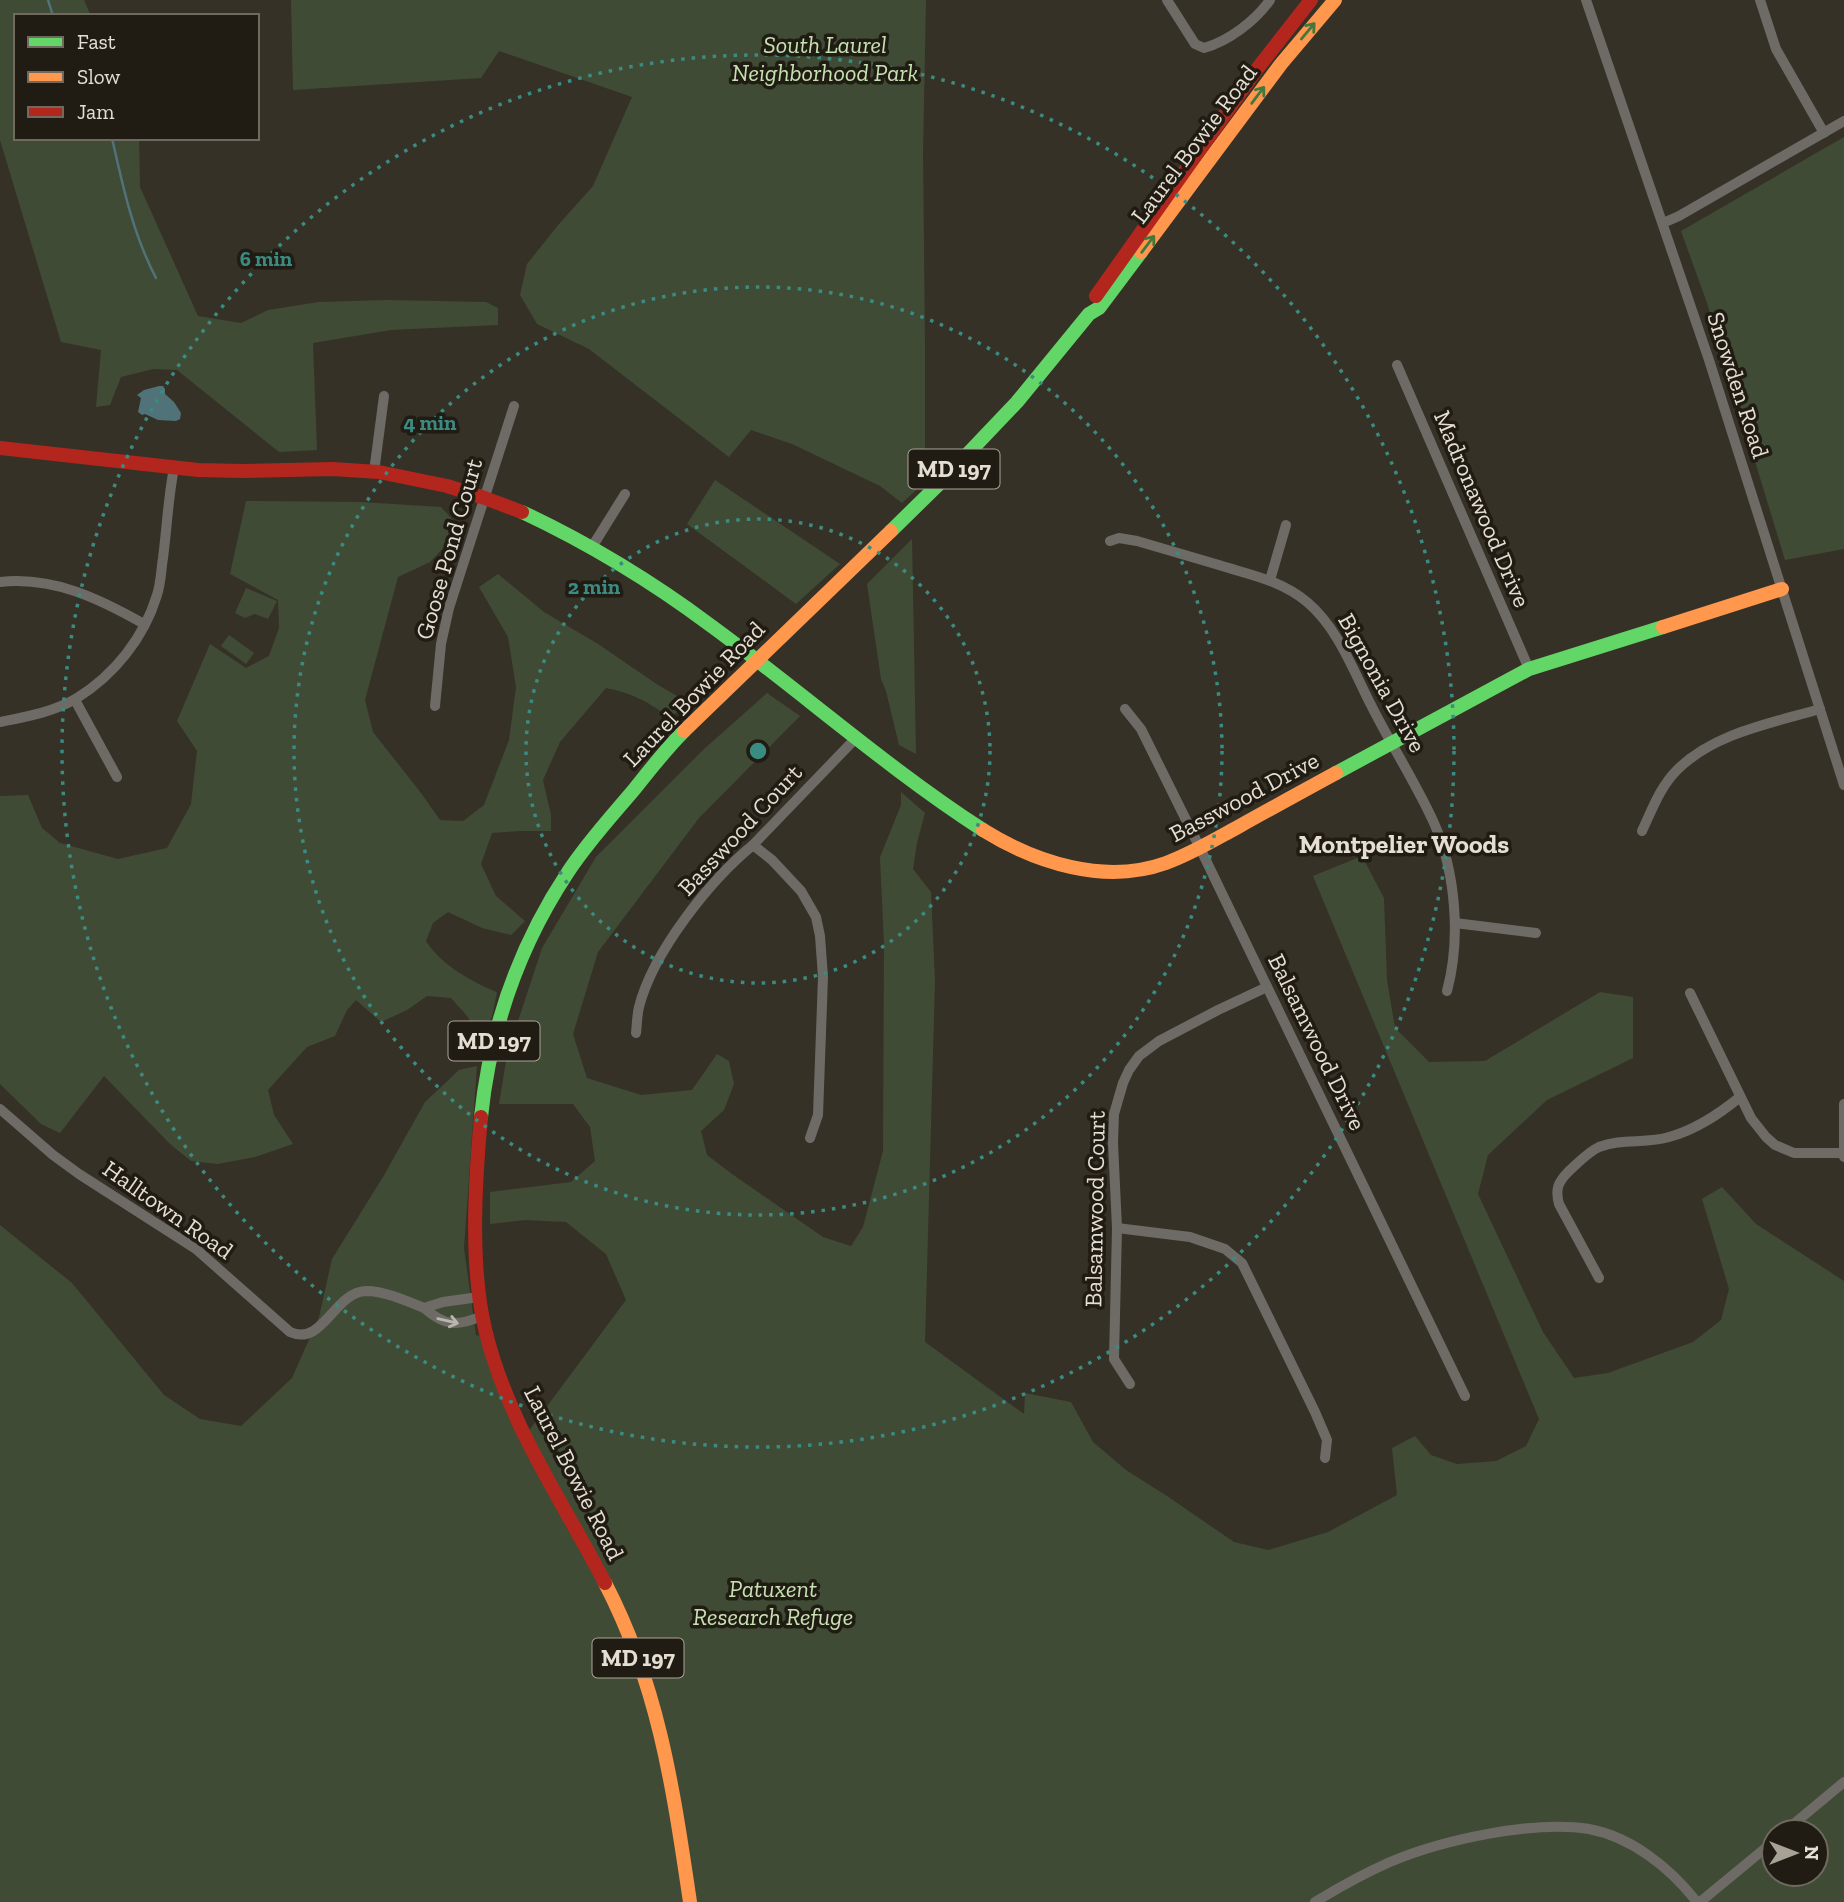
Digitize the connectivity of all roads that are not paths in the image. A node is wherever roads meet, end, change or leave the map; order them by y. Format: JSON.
{"nodes":[{"id":1,"x":1167,"y":0,"type":"edge"},
{"id":2,"x":1269,"y":0,"type":"edge"},
{"id":3,"x":1311,"y":0,"type":"edge"},
{"id":4,"x":1335,"y":0,"type":"edge"},
{"id":5,"x":1586,"y":0,"type":"edge"},
{"id":6,"x":1760,"y":0,"type":"edge"},
{"id":7,"x":1844,"y":121,"type":"edge"},
{"id":8,"x":1824,"y":133,"type":"junction"},
{"id":9,"x":1663,"y":223,"type":"junction"},
{"id":10,"x":1089,"y":314,"type":"junction"},
{"id":11,"x":1397,"y":365,"type":"dead end"},
{"id":12,"x":384,"y":396,"type":"dead end"},
{"id":13,"x":514,"y":407,"type":"dead end"},
{"id":14,"x":0,"y":448,"type":"edge"},
{"id":15,"x":174,"y":468,"type":"junction"},
{"id":16,"x":374,"y":472,"type":"junction"},
{"id":17,"x":625,"y":494,"type":"dead end"},
{"id":18,"x":485,"y":497,"type":"junction"},
{"id":19,"x":1286,"y":525,"type":"dead end"},
{"id":20,"x":1110,"y":541,"type":"dead end"},
{"id":21,"x":592,"y":547,"type":"junction"},
{"id":22,"x":1270,"y":580,"type":"junction"},
{"id":23,"x":0,"y":582,"type":"edge"},
{"id":24,"x":1782,"y":589,"type":"junction"},
{"id":25,"x":144,"y":624,"type":"junction"},
{"id":26,"x":757,"y":660,"type":"junction"},
{"id":27,"x":1529,"y":669,"type":"junction"},
{"id":28,"x":75,"y":699,"type":"junction"},
{"id":29,"x":435,"y":706,"type":"dead end"},
{"id":30,"x":1125,"y":709,"type":"dead end"},
{"id":31,"x":1820,"y":709,"type":"junction"},
{"id":32,"x":0,"y":722,"type":"edge"},
{"id":33,"x":855,"y":739,"type":"junction"},
{"id":34,"x":1391,"y":744,"type":"junction"},
{"id":35,"x":117,"y":777,"type":"dead end"},
{"id":36,"x":1844,"y":785,"type":"edge"},
{"id":37,"x":1642,"y":831,"type":"dead end"},
{"id":38,"x":753,"y":845,"type":"junction"},
{"id":39,"x":1200,"y":848,"type":"junction"},
{"id":40,"x":1455,"y":923,"type":"junction"},
{"id":41,"x":1536,"y":933,"type":"dead end"},
{"id":42,"x":1268,"y":987,"type":"junction"},
{"id":43,"x":1447,"y":990,"type":"dead end"},
{"id":44,"x":1690,"y":993,"type":"dead end"},
{"id":45,"x":636,"y":1033,"type":"dead end"},
{"id":46,"x":1740,"y":1097,"type":"junction"},
{"id":47,"x":1844,"y":1104,"type":"edge"},
{"id":48,"x":0,"y":1109,"type":"edge"},
{"id":49,"x":810,"y":1138,"type":"dead end"},
{"id":50,"x":1844,"y":1155,"type":"edge"},
{"id":51,"x":1117,"y":1228,"type":"junction"},
{"id":52,"x":1599,"y":1278,"type":"dead end"},
{"id":53,"x":479,"y":1297,"type":"junction"},
{"id":54,"x":424,"y":1308,"type":"junction"},
{"id":55,"x":482,"y":1316,"type":"junction"},
{"id":56,"x":1130,"y":1384,"type":"dead end"},
{"id":57,"x":1465,"y":1396,"type":"dead end"},
{"id":58,"x":1325,"y":1458,"type":"dead end"},
{"id":59,"x":1844,"y":1782,"type":"edge"},
{"id":60,"x":1801,"y":1818,"type":"edge"},
{"id":61,"x":1760,"y":1851,"type":"edge"},
{"id":62,"x":690,"y":1902,"type":"edge"},
{"id":63,"x":1315,"y":1902,"type":"edge"},
{"id":64,"x":1698,"y":1902,"type":"edge"}],
"edges":[{"from":1,"to":2,"type":"street"},
{"from":3,"to":10,"type":"main road","name":"Laurel Bowie Road","number":"MD 197"},
{"from":10,"to":4,"type":"main road","name":"Laurel Bowie Road","number":"MD 197","one_way":true},
{"from":5,"to":9,"type":"street","name":"Snowden Road"},
{"from":6,"to":8,"type":"street"},
{"from":7,"to":8,"type":"street"},
{"from":8,"to":9,"type":"street"},
{"from":9,"to":24,"type":"street","name":"Snowden Road"},
{"from":10,"to":26,"type":"main road","name":"Laurel Bowie Road","number":"MD 197"},
{"from":11,"to":27,"type":"street","name":"Madronawood Drive"},
{"from":12,"to":16,"type":"street"},
{"from":13,"to":18,"type":"street","name":"Goose Pond Court"},
{"from":14,"to":15,"type":"main road","name":"Basswood Drive"},
{"from":15,"to":16,"type":"main road","name":"Basswood Drive"},
{"from":15,"to":25,"type":"street"},
{"from":16,"to":18,"type":"main road","name":"Basswood Drive"},
{"from":17,"to":21,"type":"street"},
{"from":18,"to":21,"type":"main road","name":"Basswood Drive"},
{"from":18,"to":29,"type":"street","name":"Goose Pond Court"},
{"from":19,"to":22,"type":"street"},
{"from":20,"to":22,"type":"street","name":"Bignonia Drive"},
{"from":21,"to":26,"type":"main road","name":"Basswood Drive"},
{"from":22,"to":34,"type":"street","name":"Bignonia Drive"},
{"from":23,"to":25,"type":"street"},
{"from":24,"to":27,"type":"main road","name":"Basswood Drive"},
{"from":24,"to":31,"type":"street","name":"Snowden Road"},
{"from":25,"to":28,"type":"street"},
{"from":26,"to":33,"type":"main road","name":"Basswood Drive"},
{"from":26,"to":53,"type":"main road","name":"Laurel Bowie Road","number":"MD 197"},
{"from":27,"to":34,"type":"main road","name":"Basswood Drive"},
{"from":28,"to":32,"type":"street"},
{"from":28,"to":35,"type":"street"},
{"from":30,"to":39,"type":"street","name":"Balsamwood Drive"},
{"from":31,"to":36,"type":"street","name":"Snowden Road"},
{"from":31,"to":37,"type":"street"},
{"from":33,"to":38,"type":"street","name":"Basswood Court"},
{"from":33,"to":39,"type":"main road","name":"Basswood Drive"},
{"from":34,"to":39,"type":"main road","name":"Basswood Drive"},
{"from":34,"to":40,"type":"street","name":"Bignonia Drive"},
{"from":38,"to":45,"type":"street","name":"Basswood Court"},
{"from":38,"to":49,"type":"street"},
{"from":39,"to":42,"type":"street","name":"Balsamwood Drive"},
{"from":40,"to":41,"type":"street"},
{"from":40,"to":43,"type":"street","name":"Bignonia Drive"},
{"from":42,"to":51,"type":"street","name":"Balsamwood Court"},
{"from":42,"to":57,"type":"street","name":"Balsamwood Drive"},
{"from":44,"to":46,"type":"street"},
{"from":46,"to":50,"type":"street"},
{"from":46,"to":52,"type":"street"},
{"from":47,"to":50,"type":"street"},
{"from":48,"to":54,"type":"street","name":"Halltown Road"},
{"from":51,"to":56,"type":"street","name":"Balsamwood Court"},
{"from":51,"to":58,"type":"street"},
{"from":53,"to":54,"type":"street"},
{"from":53,"to":55,"type":"main road","name":"Laurel Bowie Road","number":"MD 197"},
{"from":54,"to":55,"type":"street","name":"Halltown Road","one_way":true},
{"from":55,"to":62,"type":"main road","name":"Laurel Bowie Road","number":"MD 197"},
{"from":59,"to":60,"type":"street"},
{"from":61,"to":64,"type":"street"},
{"from":63,"to":64,"type":"street"}]}
